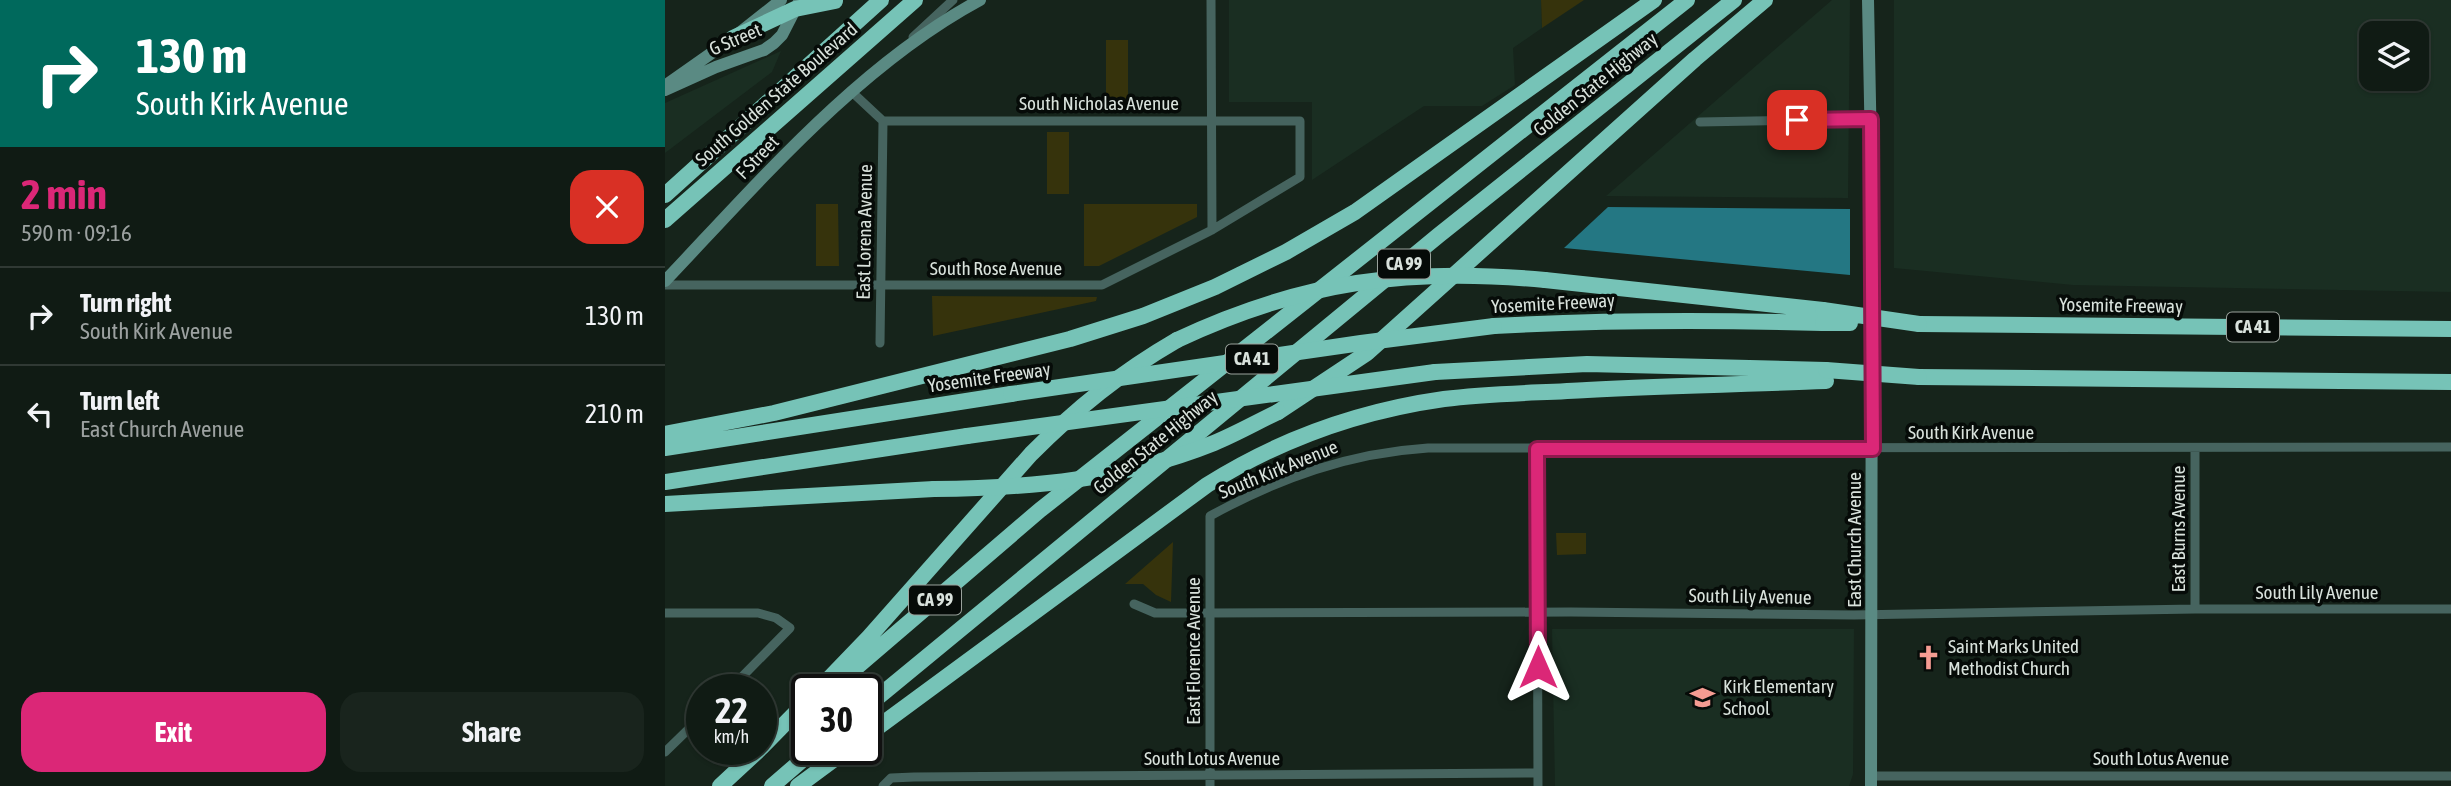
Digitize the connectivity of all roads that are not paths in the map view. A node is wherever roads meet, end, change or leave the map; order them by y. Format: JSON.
{"nodes":[{"id":1,"x":835,"y":0,"type":"edge"},
{"id":2,"x":881,"y":0,"type":"edge"},
{"id":3,"x":915,"y":0,"type":"edge"},
{"id":4,"x":953,"y":0,"type":"edge"},
{"id":5,"x":980,"y":0,"type":"edge"},
{"id":6,"x":1211,"y":0,"type":"edge"},
{"id":7,"x":1654,"y":0,"type":"edge"},
{"id":8,"x":1687,"y":0,"type":"edge"},
{"id":9,"x":1734,"y":0,"type":"edge"},
{"id":10,"x":1765,"y":0,"type":"edge"},
{"id":11,"x":1868,"y":0,"type":"edge"},
{"id":12,"x":792,"y":3,"type":"edge"},
{"id":13,"x":733,"y":38,"type":"joint"},
{"id":14,"x":882,"y":66,"type":"junction"},
{"id":15,"x":665,"y":88,"type":"edge"},
{"id":16,"x":853,"y":93,"type":"junction"},
{"id":17,"x":1871,"y":119,"type":"junction"},
{"id":18,"x":883,"y":121,"type":"junction"},
{"id":19,"x":1211,"y":121,"type":"junction"},
{"id":20,"x":1700,"y":122,"type":"dead end"},
{"id":21,"x":1300,"y":177,"type":"joint"},
{"id":22,"x":665,"y":195,"type":"edge"},
{"id":23,"x":665,"y":220,"type":"edge"},
{"id":24,"x":1212,"y":230,"type":"junction"},
{"id":25,"x":665,"y":283,"type":"edge"},
{"id":26,"x":881,"y":286,"type":"junction"},
{"id":27,"x":1823,"y":316,"type":"junction"},
{"id":28,"x":2451,"y":329,"type":"edge"},
{"id":29,"x":880,"y":343,"type":"dead end"},
{"id":30,"x":1826,"y":375,"type":"junction"},
{"id":31,"x":2374,"y":382,"type":"junction"},
{"id":32,"x":2451,"y":382,"type":"edge"},
{"id":33,"x":2451,"y":389,"type":"edge"},
{"id":34,"x":665,"y":434,"type":"edge"},
{"id":35,"x":2451,"y":447,"type":"edge"},
{"id":36,"x":665,"y":448,"type":"edge"},
{"id":37,"x":2195,"y":448,"type":"junction"},
{"id":38,"x":1537,"y":449,"type":"junction"},
{"id":39,"x":1873,"y":449,"type":"junction"},
{"id":40,"x":665,"y":482,"type":"edge"},
{"id":41,"x":665,"y":504,"type":"edge"},
{"id":42,"x":1210,"y":516,"type":"joint"},
{"id":43,"x":1134,"y":604,"type":"dead end"},
{"id":44,"x":2195,"y":609,"type":"junction"},
{"id":45,"x":2451,"y":609,"type":"edge"},
{"id":46,"x":665,"y":612,"type":"edge"},
{"id":47,"x":1538,"y":612,"type":"junction"},
{"id":48,"x":1210,"y":614,"type":"junction"},
{"id":49,"x":1873,"y":614,"type":"junction"},
{"id":50,"x":745,"y":674,"type":"edge"},
{"id":51,"x":833,"y":674,"type":"edge"},
{"id":52,"x":849,"y":674,"type":"edge"},
{"id":53,"x":882,"y":694,"type":"edge"},
{"id":54,"x":791,"y":717,"type":"edge"},
{"id":55,"x":791,"y":723,"type":"edge"},
{"id":56,"x":882,"y":724,"type":"edge"},
{"id":57,"x":686,"y":732,"type":"edge"},
{"id":58,"x":777,"y":732,"type":"edge"},
{"id":59,"x":777,"y":735,"type":"edge"},
{"id":60,"x":665,"y":752,"type":"edge"},
{"id":61,"x":743,"y":765,"type":"edge"},
{"id":62,"x":796,"y":765,"type":"edge"},
{"id":63,"x":826,"y":765,"type":"edge"},
{"id":64,"x":1538,"y":773,"type":"junction"},
{"id":65,"x":2451,"y":776,"type":"edge"},
{"id":66,"x":1210,"y":781,"type":"edge"},
{"id":67,"x":1871,"y":781,"type":"edge"},
{"id":68,"x":885,"y":783,"type":"edge"},
{"id":69,"x":720,"y":786,"type":"edge"},
{"id":70,"x":772,"y":786,"type":"edge"},
{"id":71,"x":798,"y":786,"type":"edge"},
{"id":72,"x":1538,"y":786,"type":"edge"}],
"edges":[{"from":1,"to":12,"type":"highway"},
{"from":2,"to":22,"type":"highway","name":"South Golden State Boulevard"},
{"from":3,"to":23,"type":"highway","name":"South Golden State Boulevard"},
{"from":4,"to":14,"type":"street","name":"F Street"},
{"from":5,"to":14,"type":"street","name":"F Street"},
{"from":6,"to":19,"type":"street"},
{"from":7,"to":34,"type":"highway"},
{"from":8,"to":52,"type":"highway","name":"Golden State Highway","number":"CA 99"},
{"from":9,"to":53,"type":"highway","name":"Golden State Highway","number":"CA 99"},
{"from":10,"to":41,"type":"highway","bridge":true},
{"from":11,"to":17,"type":"street","name":"East Church Avenue"},
{"from":12,"to":13,"type":"highway"},
{"from":12,"to":15,"type":"street","name":"G Street"},
{"from":13,"to":15,"type":"street","name":"G Street"},
{"from":14,"to":16,"type":"street","name":"F Street"},
{"from":16,"to":18,"type":"street"},
{"from":16,"to":25,"type":"street","name":"F Street"},
{"from":17,"to":20,"type":"street"},
{"from":17,"to":39,"type":"street","name":"East Church Avenue"},
{"from":18,"to":19,"type":"street","name":"South Nicholas Avenue"},
{"from":18,"to":26,"type":"street","name":"East Lorena Avenue"},
{"from":19,"to":21,"type":"street","name":"South Nicholas Avenue"},
{"from":19,"to":24,"type":"street"},
{"from":21,"to":24,"type":"street","name":"South Rose Avenue"},
{"from":24,"to":26,"type":"street","name":"South Rose Avenue"},
{"from":25,"to":26,"type":"street","name":"South Rose Avenue"},
{"from":26,"to":29,"type":"street","name":"East Lorena Avenue"},
{"from":27,"to":28,"type":"highway","name":"Yosemite Freeway","number":"CA 41","bridge":true},
{"from":27,"to":36,"type":"highway","name":"Yosemite Freeway","number":"CA 41","bridge":true},
{"from":27,"to":51,"type":"highway","bridge":true},
{"from":30,"to":31,"type":"highway","number":"CA 41","bridge":true},
{"from":30,"to":40,"type":"highway","number":"CA 41","bridge":true},
{"from":30,"to":56,"type":"highway"},
{"from":31,"to":32,"type":"highway","number":"CA 41"},
{"from":31,"to":33,"type":"highway"},
{"from":35,"to":37,"type":"street","name":"South Kirk Avenue"},
{"from":37,"to":39,"type":"street","name":"South Kirk Avenue"},
{"from":37,"to":44,"type":"street","name":"East Burns Avenue"},
{"from":38,"to":39,"type":"street","name":"South Kirk Avenue"},
{"from":38,"to":42,"type":"street","name":"South Kirk Avenue"},
{"from":38,"to":47,"type":"street"},
{"from":39,"to":49,"type":"street","name":"East Church Avenue"},
{"from":42,"to":48,"type":"street","name":"East Florence Avenue"},
{"from":43,"to":48,"type":"street","name":"South Lily Avenue"},
{"from":44,"to":45,"type":"street","name":"South Lily Avenue"},
{"from":44,"to":49,"type":"street","name":"South Lily Avenue"},
{"from":46,"to":50,"type":"street"},
{"from":47,"to":48,"type":"street","name":"South Lily Avenue"},
{"from":47,"to":49,"type":"street","name":"South Lily Avenue"},
{"from":47,"to":64,"type":"street"},
{"from":48,"to":66,"type":"street","name":"East Florence Avenue"},
{"from":49,"to":67,"type":"street","name":"East Church Avenue"},
{"from":54,"to":58,"type":"highway"},
{"from":55,"to":59,"type":"highway"},
{"from":57,"to":60,"type":"street"},
{"from":61,"to":69,"type":"highway"},
{"from":62,"to":70,"type":"highway"},
{"from":63,"to":71,"type":"highway"},
{"from":64,"to":66,"type":"street","name":"South Lotus Avenue"},
{"from":64,"to":72,"type":"street"},
{"from":65,"to":67,"type":"street","name":"South Lotus Avenue"},
{"from":66,"to":68,"type":"street","name":"South Lotus Avenue"}]}
